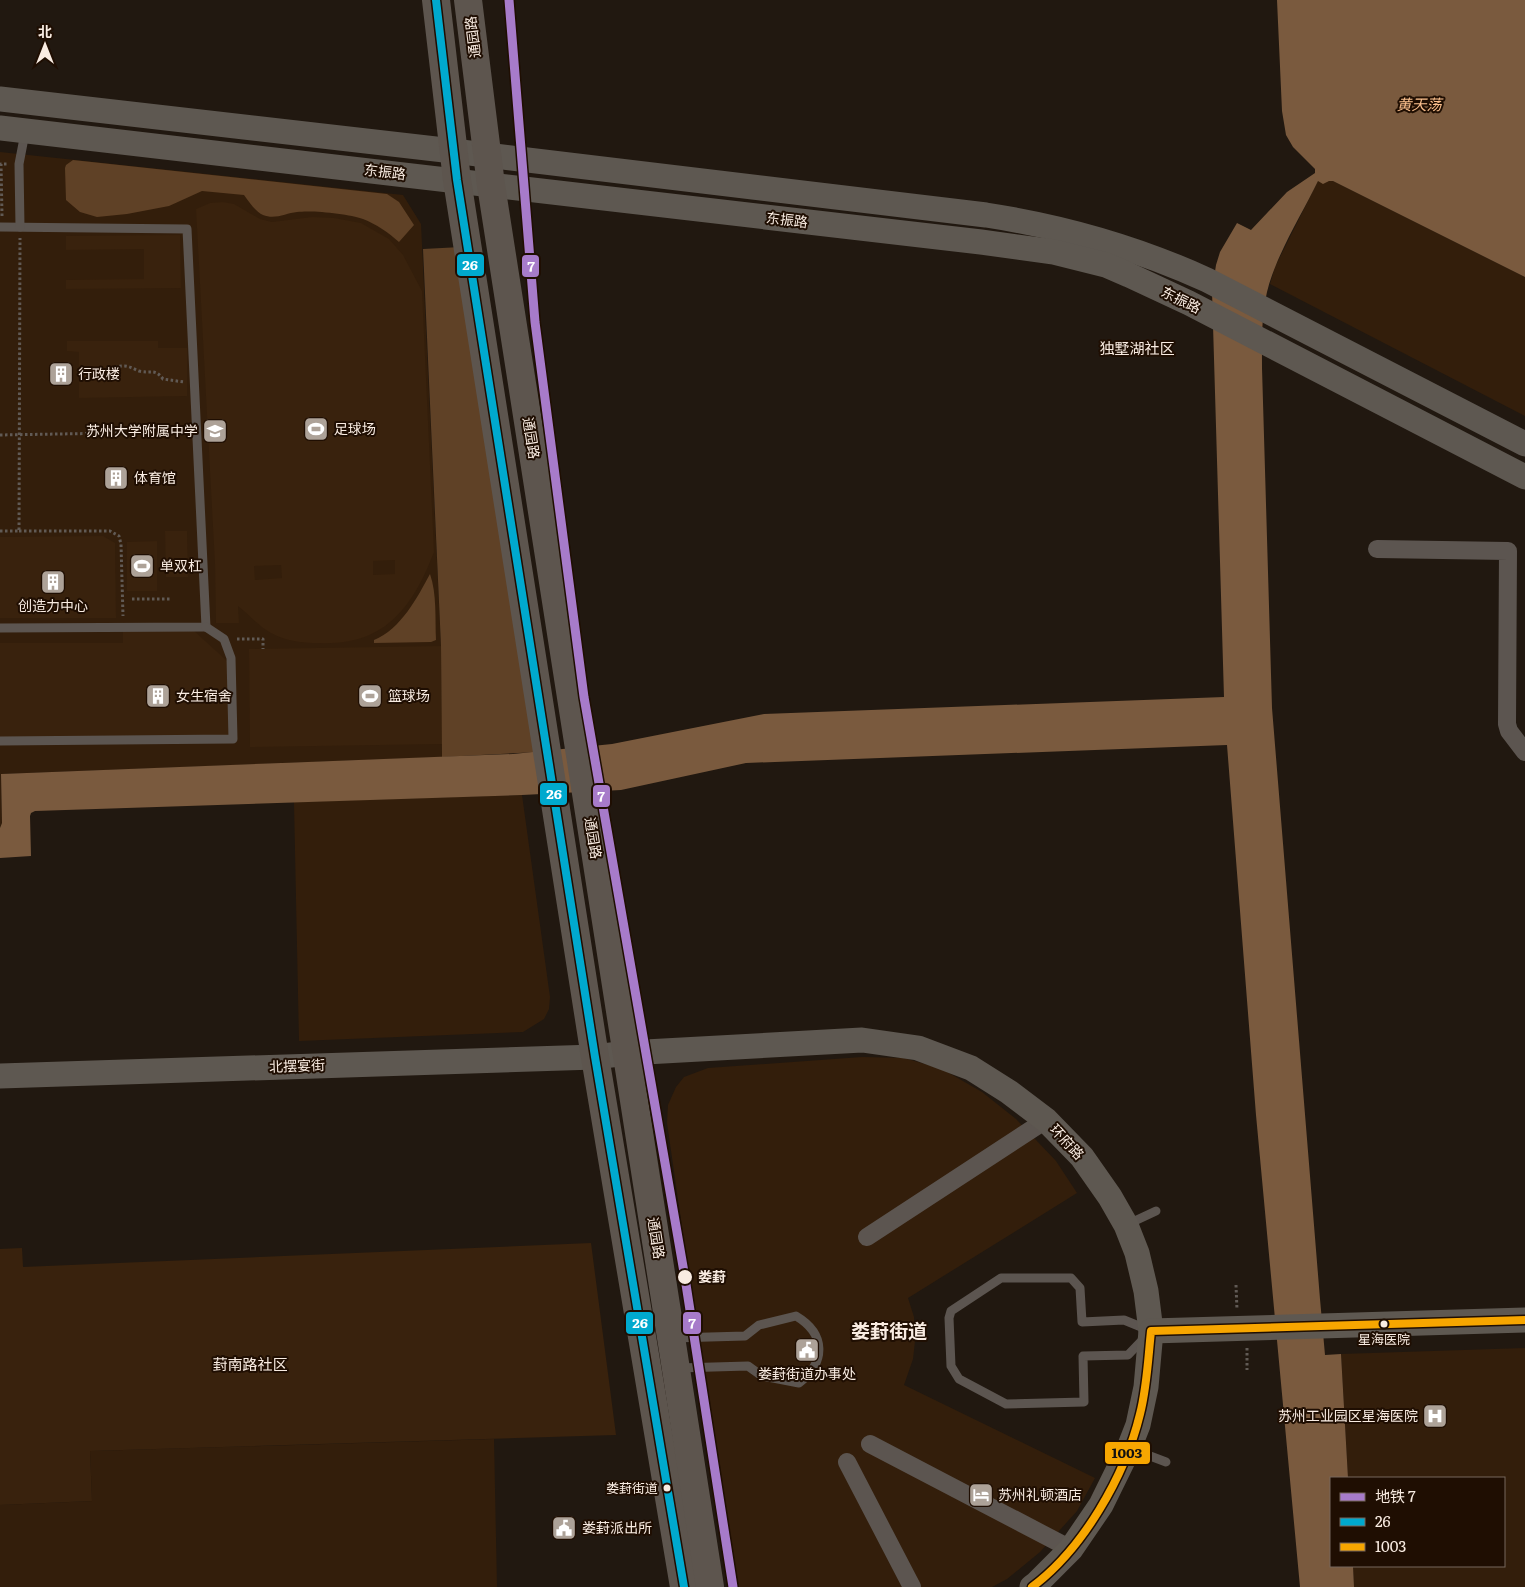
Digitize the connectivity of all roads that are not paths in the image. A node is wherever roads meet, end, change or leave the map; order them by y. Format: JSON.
{"nodes":[{"id":1,"x":436,"y":0,"type":"edge"},
{"id":2,"x":468,"y":0,"type":"edge"},
{"id":3,"x":0,"y":98,"type":"edge"},
{"id":4,"x":0,"y":128,"type":"edge"},
{"id":5,"x":26,"y":131,"type":"junction"},
{"id":6,"x":454,"y":150,"type":"junction"},
{"id":7,"x":487,"y":156,"type":"junction"},
{"id":8,"x":457,"y":180,"type":"junction"},
{"id":9,"x":491,"y":186,"type":"junction"},
{"id":10,"x":1,"y":228,"type":"edge"},
{"id":11,"x":20,"y":228,"type":"junction"},
{"id":12,"x":1523,"y":439,"type":"edge"},
{"id":13,"x":1515,"y":472,"type":"edge"},
{"id":14,"x":1377,"y":550,"type":"dead end"},
{"id":15,"x":206,"y":627,"type":"junction"},
{"id":16,"x":0,"y":628,"type":"edge"},
{"id":17,"x":0,"y":741,"type":"edge"},
{"id":18,"x":1525,"y":752,"type":"edge"},
{"id":19,"x":628,"y":1053,"type":"junction"},
{"id":20,"x":595,"y":1056,"type":"junction"},
{"id":21,"x":0,"y":1076,"type":"edge"},
{"id":22,"x":1046,"y":1120,"type":"junction"},
{"id":23,"x":1156,"y":1211,"type":"dead end"},
{"id":24,"x":1126,"y":1225,"type":"junction"},
{"id":25,"x":867,"y":1237,"type":"dead end"},
{"id":26,"x":1525,"y":1320,"type":"edge"},
{"id":27,"x":1151,"y":1332,"type":"junction"},
{"id":28,"x":671,"y":1338,"type":"junction"},
{"id":29,"x":676,"y":1368,"type":"junction"},
{"id":30,"x":870,"y":1444,"type":"dead end"},
{"id":31,"x":1129,"y":1448,"type":"junction"},
{"id":32,"x":847,"y":1462,"type":"dead end"},
{"id":33,"x":1166,"y":1462,"type":"dead end"},
{"id":34,"x":1071,"y":1548,"type":"junction"},
{"id":35,"x":684,"y":1587,"type":"edge"},
{"id":36,"x":710,"y":1587,"type":"edge"},
{"id":37,"x":912,"y":1587,"type":"edge"},
{"id":38,"x":1032,"y":1587,"type":"edge"}],
"edges":[{"from":1,"to":6,"type":"main road"},
{"from":2,"to":7,"type":"main road","name":"通园路"},
{"from":3,"to":6,"type":"main road","name":"东振路"},
{"from":4,"to":5,"type":"main road","name":"东振路"},
{"from":5,"to":8,"type":"main road","name":"东振路"},
{"from":5,"to":11,"type":"lane"},
{"from":6,"to":7,"type":"main road","name":"东振路"},
{"from":6,"to":8,"type":"main road"},
{"from":7,"to":9,"type":"main road","name":"通园路"},
{"from":7,"to":12,"type":"main road","name":"东振路"},
{"from":8,"to":9,"type":"main road","name":"东振路"},
{"from":8,"to":20,"type":"main road"},
{"from":9,"to":13,"type":"main road","name":"东振路"},
{"from":9,"to":19,"type":"main road","name":"通园路"},
{"from":10,"to":11,"type":"lane"},
{"from":11,"to":15,"type":"lane"},
{"from":12,"to":13,"type":"street"},
{"from":14,"to":18,"type":"street"},
{"from":15,"to":16,"type":"lane"},
{"from":15,"to":17,"type":"lane"},
{"from":19,"to":20,"type":"main road","name":"环府路"},
{"from":19,"to":22,"type":"main road","name":"环府路"},
{"from":19,"to":28,"type":"main road","name":"通园路"},
{"from":20,"to":21,"type":"main road","name":"北摆宴街"},
{"from":20,"to":35,"type":"main road"},
{"from":22,"to":24,"type":"main road","name":"环府路"},
{"from":22,"to":25,"type":"street"},
{"from":23,"to":24,"type":"lane"},
{"from":24,"to":27,"type":"main road","name":"环府路"},
{"from":26,"to":27,"type":"main road"},
{"from":27,"to":27,"type":"lane"},
{"from":27,"to":31,"type":"main road","name":"环府路"},
{"from":28,"to":29,"type":"main road","name":"通园路"},
{"from":28,"to":29,"type":"lane"},
{"from":29,"to":36,"type":"main road","name":"通园路"},
{"from":30,"to":34,"type":"street"},
{"from":31,"to":33,"type":"lane"},
{"from":31,"to":34,"type":"main road","name":"环府路"},
{"from":32,"to":37,"type":"street"},
{"from":34,"to":38,"type":"main road","name":"环府路"}]}
